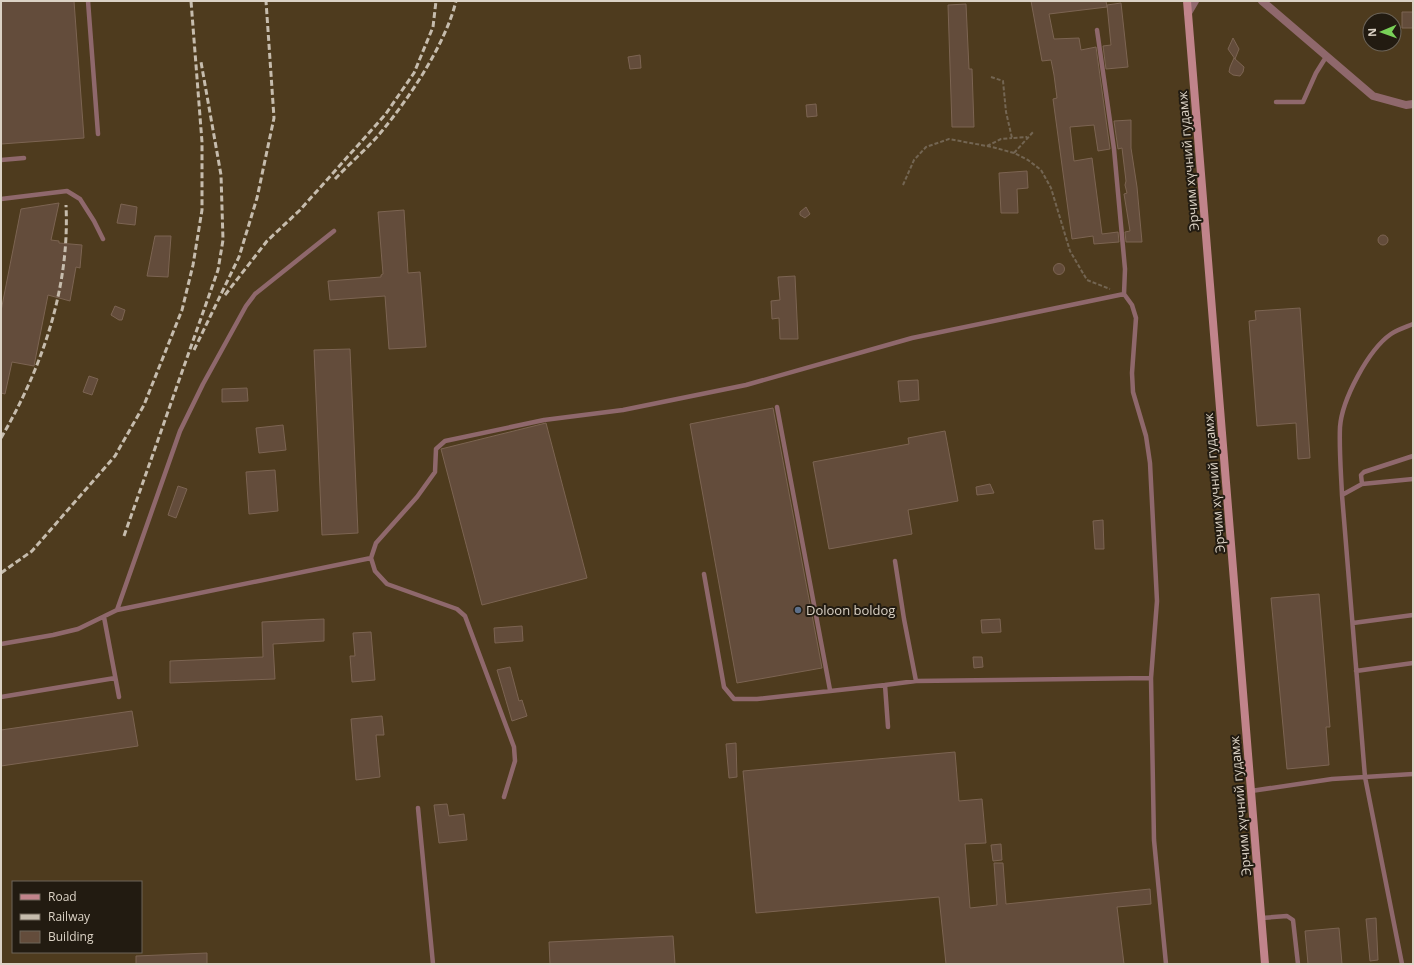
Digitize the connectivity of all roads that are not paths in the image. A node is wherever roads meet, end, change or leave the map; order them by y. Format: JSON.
{"nodes":[{"id":1,"x":88,"y":1,"type":"edge"},
{"id":2,"x":1188,"y":1,"type":"edge"},
{"id":3,"x":1195,"y":1,"type":"edge"},
{"id":4,"x":1262,"y":1,"type":"edge"},
{"id":5,"x":1188,"y":13,"type":"junction"},
{"id":6,"x":1097,"y":30,"type":"dead end"},
{"id":7,"x":1326,"y":57,"type":"junction"},
{"id":8,"x":1276,"y":102,"type":"dead end"},
{"id":9,"x":1413,"y":104,"type":"edge"},
{"id":10,"x":98,"y":134,"type":"dead end"},
{"id":11,"x":24,"y":158,"type":"dead end"},
{"id":12,"x":1,"y":160,"type":"edge"},
{"id":13,"x":1,"y":199,"type":"edge"},
{"id":14,"x":334,"y":231,"type":"dead end"},
{"id":15,"x":103,"y":240,"type":"dead end"},
{"id":16,"x":1124,"y":294,"type":"junction"},
{"id":17,"x":1413,"y":324,"type":"edge"},
{"id":18,"x":777,"y":407,"type":"dead end"},
{"id":19,"x":1413,"y":456,"type":"edge"},
{"id":20,"x":1413,"y":479,"type":"edge"},
{"id":21,"x":1362,"y":484,"type":"junction"},
{"id":22,"x":1342,"y":495,"type":"junction"},
{"id":23,"x":371,"y":558,"type":"junction"},
{"id":24,"x":895,"y":561,"type":"dead end"},
{"id":25,"x":704,"y":574,"type":"dead end"},
{"id":26,"x":117,"y":610,"type":"junction"},
{"id":27,"x":1413,"y":615,"type":"edge"},
{"id":28,"x":104,"y":616,"type":"junction"},
{"id":29,"x":1353,"y":623,"type":"junction"},
{"id":30,"x":1,"y":644,"type":"edge"},
{"id":31,"x":1413,"y":663,"type":"edge"},
{"id":32,"x":1356,"y":671,"type":"junction"},
{"id":33,"x":116,"y":678,"type":"junction"},
{"id":34,"x":1151,"y":678,"type":"junction"},
{"id":35,"x":916,"y":681,"type":"junction"},
{"id":36,"x":885,"y":685,"type":"junction"},
{"id":37,"x":830,"y":690,"type":"junction"},
{"id":38,"x":1,"y":697,"type":"edge"},
{"id":39,"x":119,"y":697,"type":"dead end"},
{"id":40,"x":888,"y":727,"type":"dead end"},
{"id":41,"x":1413,"y":774,"type":"edge"},
{"id":42,"x":1365,"y":777,"type":"junction"},
{"id":43,"x":1250,"y":791,"type":"junction"},
{"id":44,"x":504,"y":797,"type":"dead end"},
{"id":45,"x":418,"y":808,"type":"dead end"},
{"id":46,"x":1262,"y":918,"type":"junction"},
{"id":47,"x":433,"y":964,"type":"edge"},
{"id":48,"x":1166,"y":964,"type":"edge"},
{"id":49,"x":1265,"y":964,"type":"edge"},
{"id":50,"x":1298,"y":964,"type":"edge"},
{"id":51,"x":1402,"y":964,"type":"edge"}],
"edges":[{"from":1,"to":10,"type":"lane"},
{"from":2,"to":5,"type":"main road","name":"Эрчим хүчний гудамж"},
{"from":3,"to":5,"type":"street"},
{"from":4,"to":7,"type":"street"},
{"from":5,"to":43,"type":"main road","name":"Эрчим хүчний гудамж"},
{"from":6,"to":16,"type":"lane"},
{"from":7,"to":8,"type":"lane"},
{"from":7,"to":9,"type":"street"},
{"from":11,"to":12,"type":"lane"},
{"from":13,"to":15,"type":"lane"},
{"from":14,"to":26,"type":"lane"},
{"from":16,"to":23,"type":"lane"},
{"from":16,"to":34,"type":"lane"},
{"from":17,"to":22,"type":"lane"},
{"from":18,"to":37,"type":"lane"},
{"from":19,"to":21,"type":"lane"},
{"from":20,"to":21,"type":"lane"},
{"from":21,"to":22,"type":"lane"},
{"from":22,"to":29,"type":"lane"},
{"from":23,"to":26,"type":"lane"},
{"from":23,"to":44,"type":"lane"},
{"from":24,"to":35,"type":"lane"},
{"from":25,"to":37,"type":"lane"},
{"from":26,"to":28,"type":"lane"},
{"from":27,"to":29,"type":"lane"},
{"from":28,"to":30,"type":"lane"},
{"from":28,"to":33,"type":"lane"},
{"from":29,"to":32,"type":"lane"},
{"from":31,"to":32,"type":"lane"},
{"from":32,"to":42,"type":"lane"},
{"from":33,"to":38,"type":"lane"},
{"from":33,"to":39,"type":"lane"},
{"from":34,"to":35,"type":"lane"},
{"from":34,"to":48,"type":"lane"},
{"from":35,"to":36,"type":"lane"},
{"from":36,"to":37,"type":"lane"},
{"from":36,"to":40,"type":"lane"},
{"from":41,"to":42,"type":"lane"},
{"from":42,"to":43,"type":"lane"},
{"from":42,"to":51,"type":"lane"},
{"from":43,"to":46,"type":"main road","name":"Эрчим хүчний гудамж"},
{"from":45,"to":47,"type":"lane"},
{"from":46,"to":49,"type":"main road","name":"Эрчим хүчний гудамж"},
{"from":46,"to":50,"type":"lane"}]}
